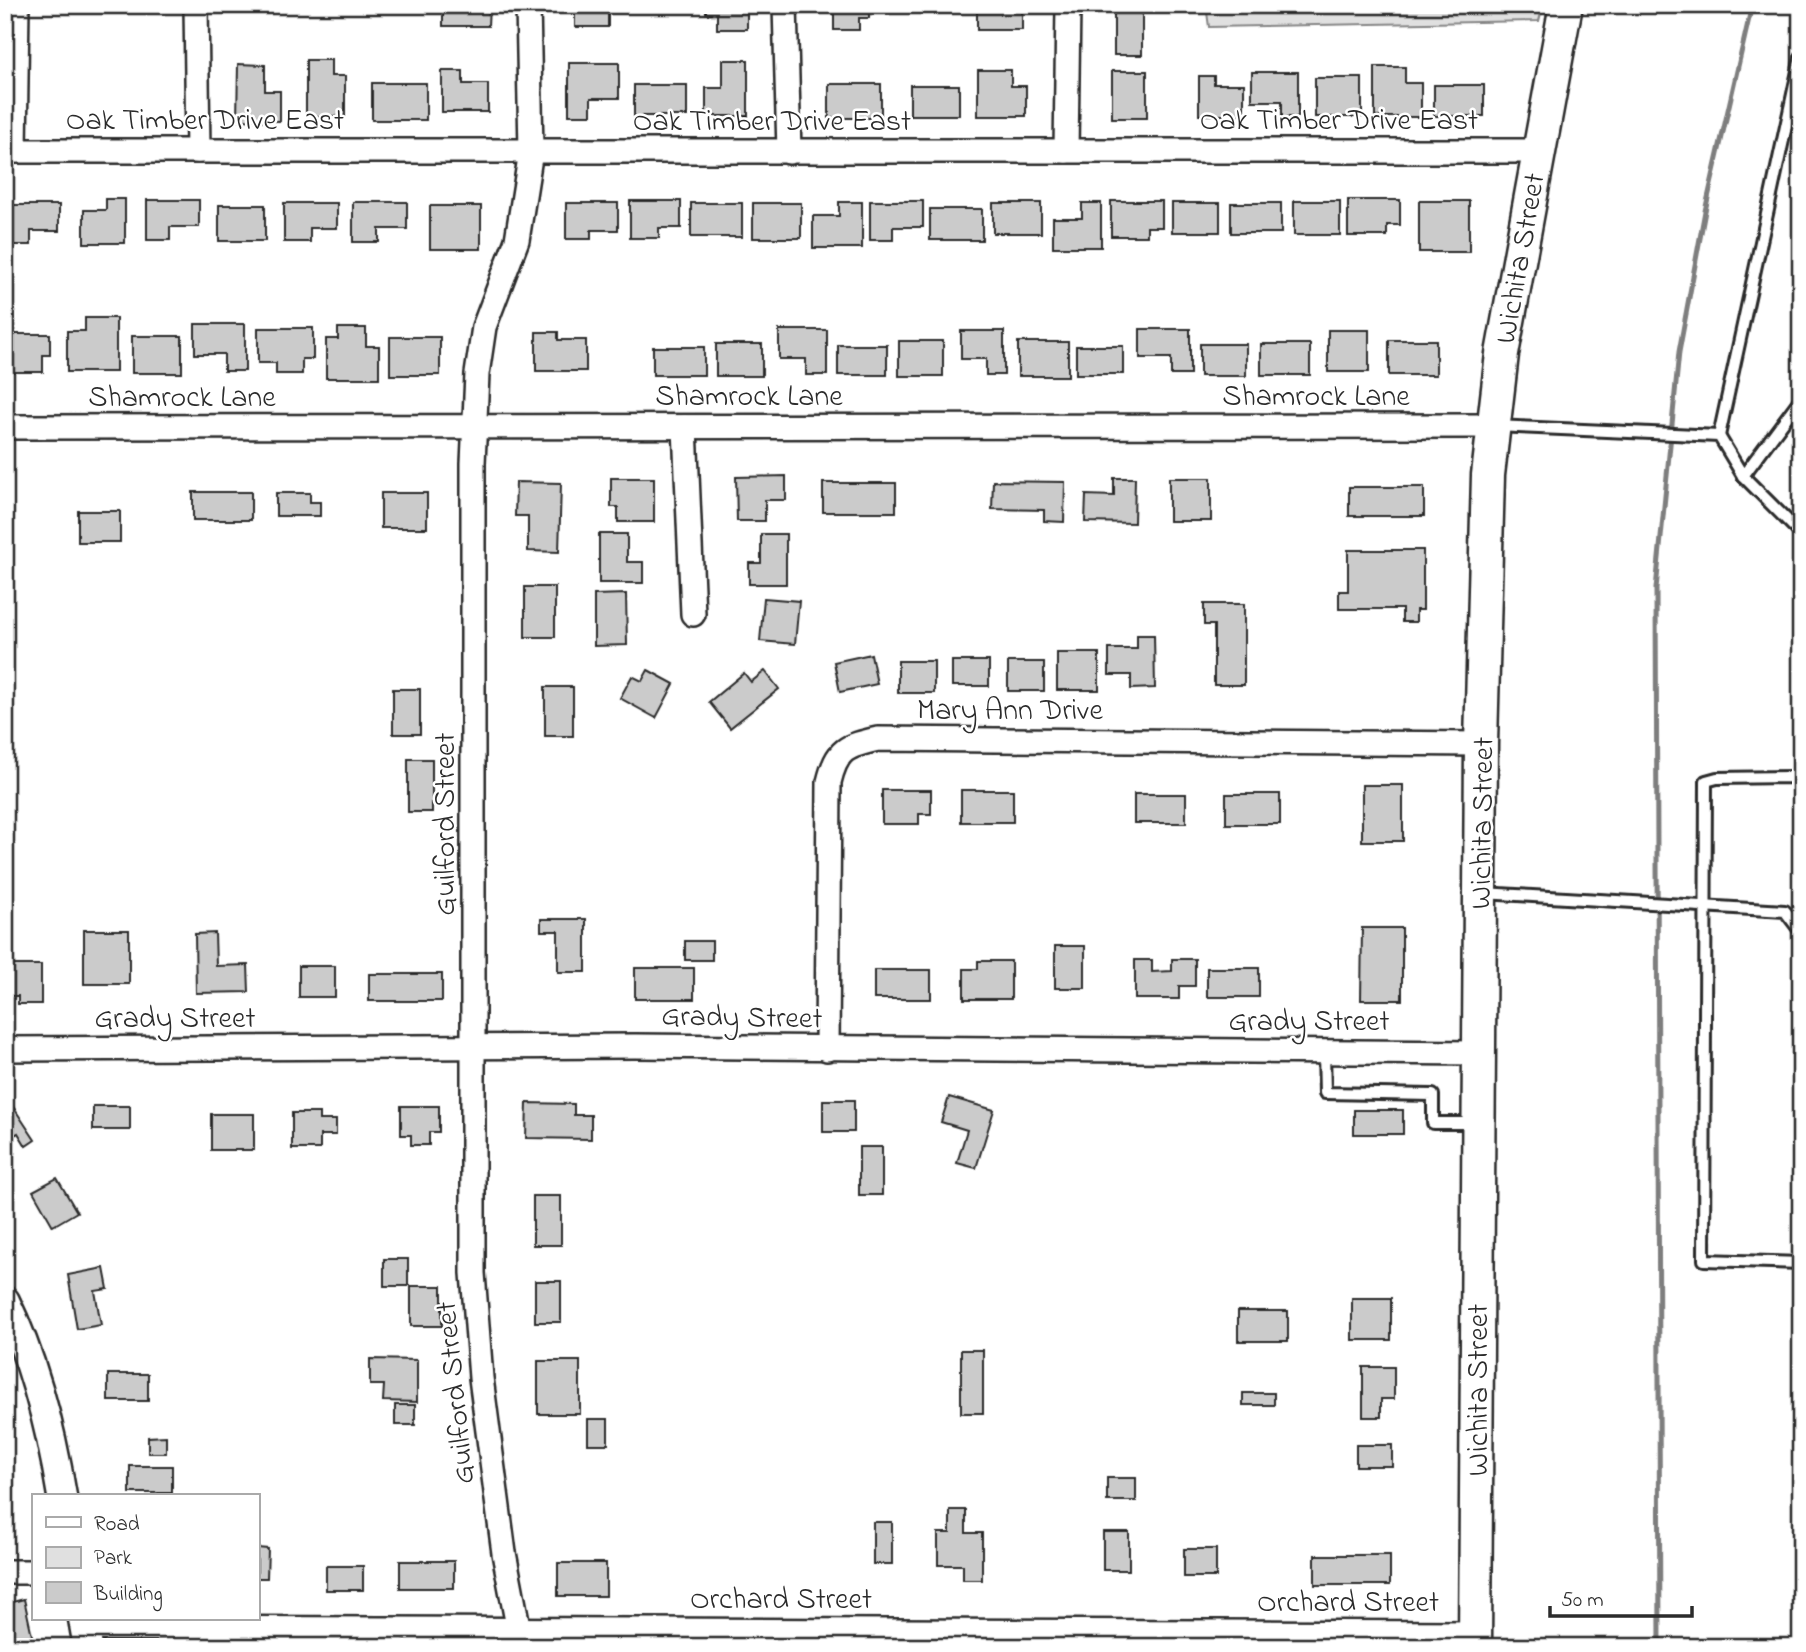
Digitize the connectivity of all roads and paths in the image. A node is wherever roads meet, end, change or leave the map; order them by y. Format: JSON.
{"nodes":[{"id":1,"x":17,"y":5,"type":"edge"},
{"id":2,"x":196,"y":5,"type":"edge"},
{"id":3,"x":528,"y":5,"type":"edge"},
{"id":4,"x":785,"y":5,"type":"edge"},
{"id":5,"x":1068,"y":5,"type":"edge"},
{"id":6,"x":1566,"y":5,"type":"edge"},
{"id":7,"x":1801,"y":57,"type":"edge"},
{"id":8,"x":198,"y":150,"type":"junction"},
{"id":9,"x":10,"y":151,"type":"edge"},
{"id":10,"x":531,"y":151,"type":"junction"},
{"id":11,"x":1066,"y":151,"type":"junction"},
{"id":12,"x":1539,"y":151,"type":"junction"},
{"id":13,"x":789,"y":152,"type":"junction"},
{"id":14,"x":1801,"y":398,"type":"edge"},
{"id":15,"x":1493,"y":426,"type":"junction"},
{"id":16,"x":475,"y":427,"type":"junction"},
{"id":17,"x":685,"y":427,"type":"junction"},
{"id":18,"x":5,"y":428,"type":"edge"},
{"id":19,"x":1719,"y":436,"type":"junction"},
{"id":20,"x":1743,"y":476,"type":"junction"},
{"id":21,"x":1801,"y":534,"type":"edge"},
{"id":22,"x":693,"y":614,"type":"dead end"},
{"id":23,"x":1481,"y":744,"type":"junction"},
{"id":24,"x":1801,"y":781,"type":"edge"},
{"id":25,"x":1480,"y":893,"type":"junction"},
{"id":26,"x":1704,"y":907,"type":"junction"},
{"id":27,"x":1801,"y":932,"type":"edge"},
{"id":28,"x":5,"y":1049,"type":"edge"},
{"id":29,"x":475,"y":1049,"type":"junction"},
{"id":30,"x":827,"y":1049,"type":"junction"},
{"id":31,"x":1324,"y":1052,"type":"junction"},
{"id":32,"x":1478,"y":1053,"type":"junction"},
{"id":33,"x":1478,"y":1123,"type":"junction"},
{"id":34,"x":1801,"y":1263,"type":"edge"},
{"id":35,"x":5,"y":1301,"type":"edge"},
{"id":36,"x":62,"y":1494,"type":"edge"},
{"id":37,"x":5,"y":1572,"type":"edge"},
{"id":38,"x":32,"y":1572,"type":"edge"},
{"id":39,"x":86,"y":1631,"type":"edge"},
{"id":40,"x":520,"y":1637,"type":"edge"},
{"id":41,"x":1475,"y":1640,"type":"edge"}],
"edges":[{"from":1,"to":9,"type":"street"},
{"from":2,"to":8,"type":"street"},
{"from":3,"to":10,"type":"street","name":"Guilford Street"},
{"from":4,"to":13,"type":"street"},
{"from":5,"to":11,"type":"street"},
{"from":6,"to":12,"type":"main road","name":"Wichita Street"},
{"from":7,"to":19,"type":"lane"},
{"from":8,"to":9,"type":"street","name":"Oak Timber Drive East"},
{"from":8,"to":10,"type":"street","name":"Oak Timber Drive East"},
{"from":10,"to":13,"type":"street","name":"Oak Timber Drive East"},
{"from":10,"to":16,"type":"street","name":"Guilford Street"},
{"from":11,"to":12,"type":"street","name":"Oak Timber Drive East"},
{"from":11,"to":13,"type":"street","name":"Oak Timber Drive East"},
{"from":12,"to":15,"type":"main road","name":"Wichita Street"},
{"from":14,"to":20,"type":"lane"},
{"from":15,"to":17,"type":"street","name":"Shamrock Lane"},
{"from":15,"to":19,"type":"lane"},
{"from":15,"to":23,"type":"main road","name":"Wichita Street"},
{"from":16,"to":17,"type":"street","name":"Shamrock Lane"},
{"from":16,"to":18,"type":"street","name":"Shamrock Lane"},
{"from":16,"to":29,"type":"street","name":"Guilford Street"},
{"from":17,"to":22,"type":"street"},
{"from":19,"to":20,"type":"lane"},
{"from":20,"to":21,"type":"lane"},
{"from":23,"to":25,"type":"main road","name":"Wichita Street"},
{"from":23,"to":30,"type":"street","name":"Mary Ann Drive"},
{"from":24,"to":26,"type":"lane"},
{"from":25,"to":26,"type":"lane"},
{"from":25,"to":32,"type":"main road","name":"Wichita Street"},
{"from":26,"to":27,"type":"lane"},
{"from":26,"to":34,"type":"lane"},
{"from":28,"to":29,"type":"street","name":"Grady Street"},
{"from":29,"to":30,"type":"street","name":"Grady Street"},
{"from":29,"to":40,"type":"street","name":"Guilford Street"},
{"from":30,"to":31,"type":"street","name":"Grady Street"},
{"from":31,"to":32,"type":"street","name":"Grady Street"},
{"from":31,"to":33,"type":"lane"},
{"from":32,"to":33,"type":"main road","name":"Wichita Street"},
{"from":33,"to":41,"type":"main road","name":"Wichita Street"},
{"from":35,"to":36,"type":"street"},
{"from":37,"to":38,"type":"street"},
{"from":39,"to":40,"type":"street","name":"Orchard Street"},
{"from":40,"to":41,"type":"street","name":"Orchard Street"}]}
